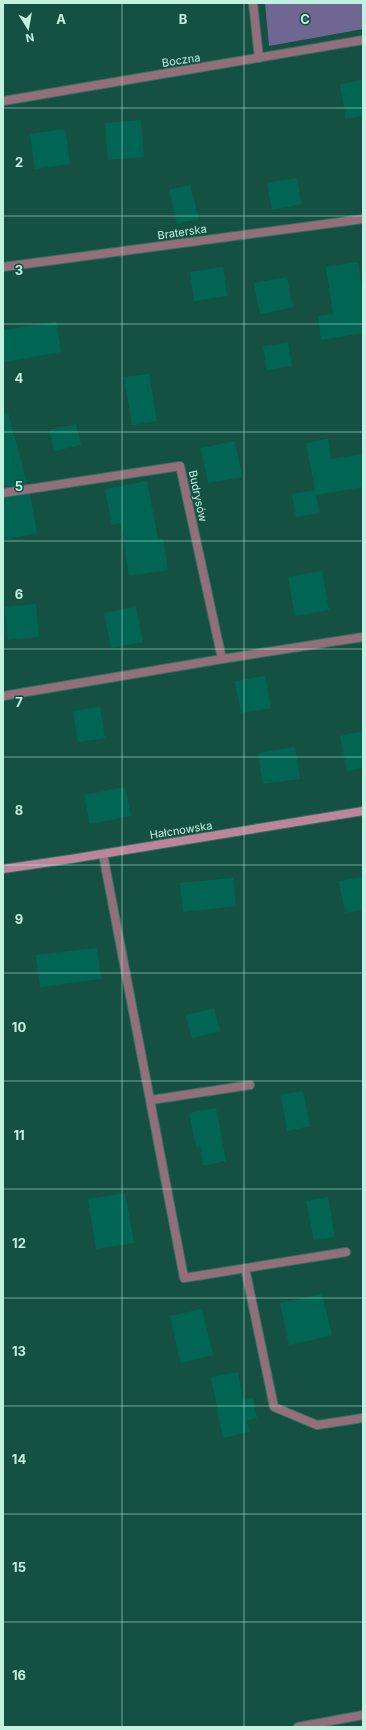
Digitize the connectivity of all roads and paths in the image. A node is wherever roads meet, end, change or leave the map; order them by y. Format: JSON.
{"nodes":[{"id":1,"x":253,"y":3,"type":"edge"},
{"id":2,"x":363,"y":40,"type":"edge"},
{"id":3,"x":259,"y":58,"type":"junction"},
{"id":4,"x":3,"y":101,"type":"edge"},
{"id":5,"x":363,"y":219,"type":"edge"},
{"id":6,"x":3,"y":267,"type":"edge"},
{"id":7,"x":3,"y":493,"type":"edge"},
{"id":8,"x":363,"y":637,"type":"edge"},
{"id":9,"x":222,"y":659,"type":"junction"},
{"id":10,"x":3,"y":696,"type":"edge"},
{"id":11,"x":363,"y":811,"type":"edge"},
{"id":12,"x":103,"y":854,"type":"junction"},
{"id":13,"x":3,"y":869,"type":"edge"},
{"id":14,"x":250,"y":1085,"type":"dead end"},
{"id":15,"x":151,"y":1100,"type":"junction"},
{"id":16,"x":346,"y":1252,"type":"dead end"},
{"id":17,"x":245,"y":1268,"type":"junction"},
{"id":18,"x":363,"y":1418,"type":"edge"},
{"id":19,"x":363,"y":1715,"type":"edge"},
{"id":20,"x":298,"y":1727,"type":"edge"}],
"edges":[{"from":1,"to":3,"type":"street"},
{"from":2,"to":3,"type":"street","name":"Boczna"},
{"from":3,"to":4,"type":"street","name":"Boczna"},
{"from":5,"to":6,"type":"street","name":"Braterska"},
{"from":7,"to":9,"type":"street","name":"Budrysów"},
{"from":8,"to":9,"type":"street"},
{"from":9,"to":10,"type":"street"},
{"from":11,"to":12,"type":"street","name":"Hałcnowska"},
{"from":12,"to":13,"type":"street","name":"Hałcnowska"},
{"from":12,"to":15,"type":"street"},
{"from":14,"to":15,"type":"street"},
{"from":15,"to":17,"type":"street"},
{"from":16,"to":17,"type":"street"},
{"from":17,"to":18,"type":"street"},
{"from":19,"to":20,"type":"street"}]}
